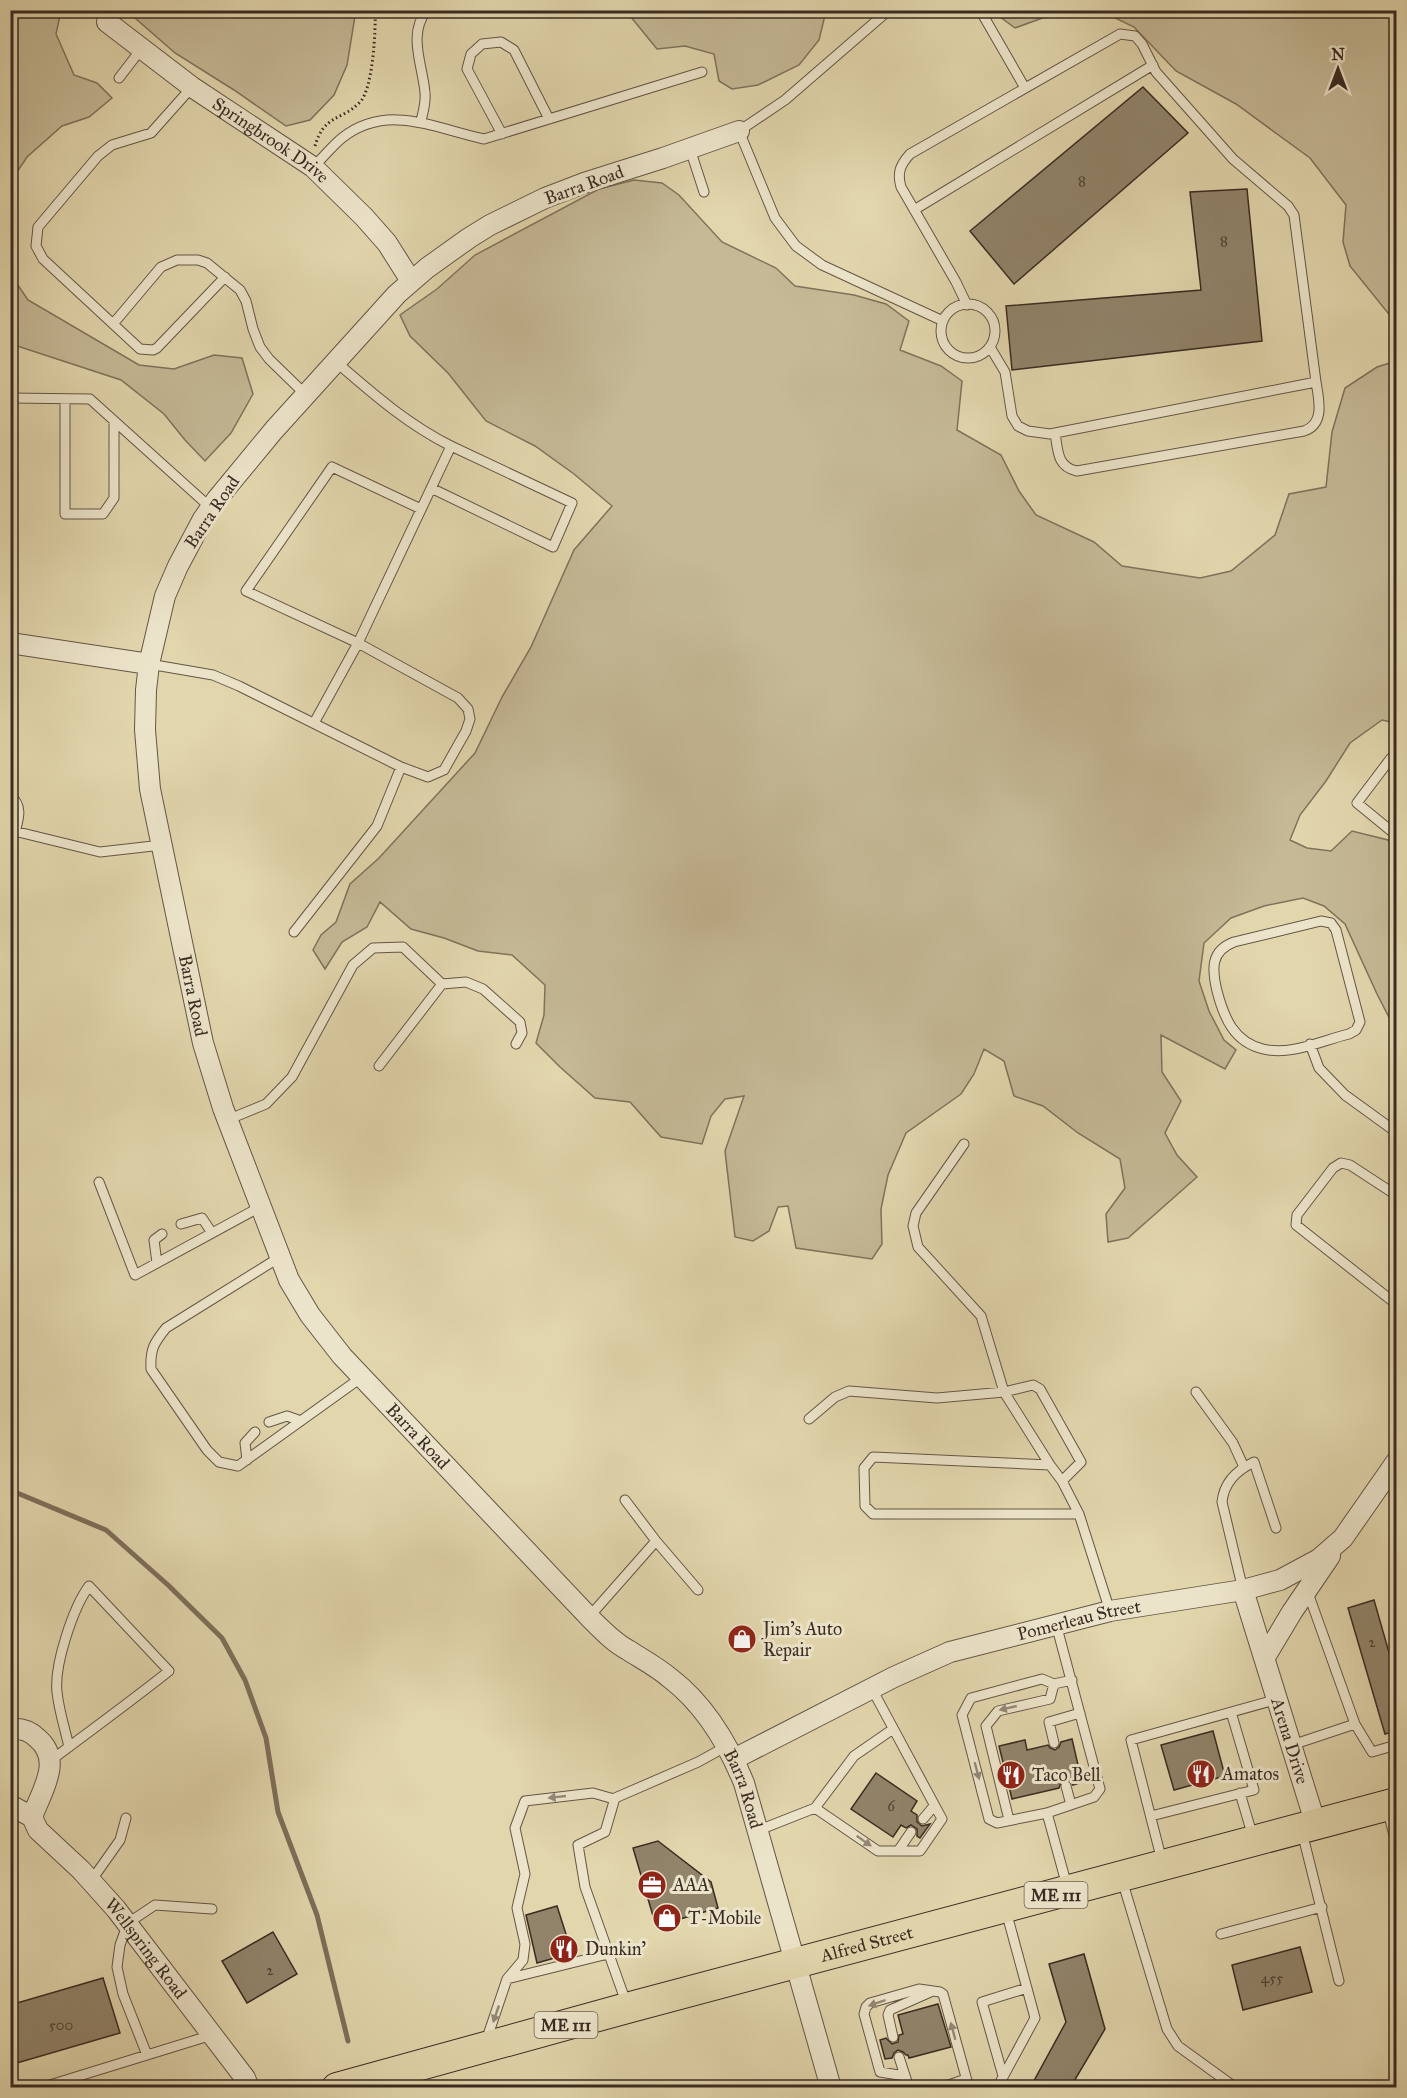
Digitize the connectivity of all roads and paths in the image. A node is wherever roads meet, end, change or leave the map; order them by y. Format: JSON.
{"nodes":[{"id":1,"x":375,"y":10,"type":"edge"},
{"id":2,"x":427,"y":10,"type":"edge"},
{"id":3,"x":889,"y":10,"type":"edge"},
{"id":4,"x":980,"y":10,"type":"edge"},
{"id":5,"x":107,"y":22,"type":"dead end"},
{"id":6,"x":142,"y":48,"type":"junction"},
{"id":7,"x":1153,"y":65,"type":"junction"},
{"id":8,"x":702,"y":72,"type":"dead end"},
{"id":9,"x":119,"y":78,"type":"dead end"},
{"id":10,"x":192,"y":87,"type":"junction"},
{"id":11,"x":1025,"y":88,"type":"junction"},
{"id":12,"x":549,"y":119,"type":"junction"},
{"id":13,"x":420,"y":121,"type":"junction"},
{"id":14,"x":739,"y":131,"type":"junction"},
{"id":15,"x":502,"y":134,"type":"junction"},
{"id":16,"x":690,"y":149,"type":"junction"},
{"id":17,"x":313,"y":167,"type":"junction"},
{"id":18,"x":704,"y":192,"type":"dead end"},
{"id":19,"x":914,"y":210,"type":"junction"},
{"id":20,"x":225,"y":277,"type":"junction"},
{"id":21,"x":411,"y":281,"type":"junction"},
{"id":22,"x":967,"y":305,"type":"junction"},
{"id":23,"x":943,"y":321,"type":"junction"},
{"id":24,"x":113,"y":324,"type":"junction"},
{"id":25,"x":990,"y":347,"type":"junction"},
{"id":26,"x":335,"y":361,"type":"junction"},
{"id":27,"x":1316,"y":382,"type":"junction"},
{"id":28,"x":305,"y":394,"type":"junction"},
{"id":29,"x":10,"y":398,"type":"edge"},
{"id":30,"x":65,"y":399,"type":"junction"},
{"id":31,"x":114,"y":422,"type":"junction"},
{"id":32,"x":1055,"y":433,"type":"junction"},
{"id":33,"x":451,"y":446,"type":"junction"},
{"id":34,"x":431,"y":488,"type":"junction"},
{"id":35,"x":211,"y":508,"type":"junction"},
{"id":36,"x":421,"y":509,"type":"junction"},
{"id":37,"x":10,"y":643,"type":"edge"},
{"id":38,"x":358,"y":643,"type":"junction"},
{"id":39,"x":149,"y":664,"type":"junction"},
{"id":40,"x":314,"y":723,"type":"junction"},
{"id":41,"x":1391,"y":758,"type":"dead end"},
{"id":42,"x":401,"y":767,"type":"junction"},
{"id":43,"x":10,"y":795,"type":"edge"},
{"id":44,"x":13,"y":831,"type":"edge"},
{"id":45,"x":1396,"y":835,"type":"edge"},
{"id":46,"x":162,"y":845,"type":"junction"},
{"id":47,"x":294,"y":932,"type":"dead end"},
{"id":48,"x":442,"y":984,"type":"junction"},
{"id":49,"x":516,"y":1044,"type":"dead end"},
{"id":50,"x":1310,"y":1044,"type":"junction"},
{"id":51,"x":380,"y":1066,"type":"dead end"},
{"id":52,"x":227,"y":1120,"type":"junction"},
{"id":53,"x":1396,"y":1132,"type":"edge"},
{"id":54,"x":964,"y":1144,"type":"dead end"},
{"id":55,"x":99,"y":1182,"type":"dead end"},
{"id":56,"x":1396,"y":1195,"type":"edge"},
{"id":57,"x":260,"y":1208,"type":"junction"},
{"id":58,"x":181,"y":1224,"type":"dead end"},
{"id":59,"x":212,"y":1233,"type":"junction"},
{"id":60,"x":162,"y":1234,"type":"dead end"},
{"id":61,"x":280,"y":1257,"type":"junction"},
{"id":62,"x":157,"y":1263,"type":"junction"},
{"id":63,"x":1396,"y":1304,"type":"edge"},
{"id":64,"x":362,"y":1377,"type":"junction"},
{"id":65,"x":1004,"y":1392,"type":"junction"},
{"id":66,"x":1196,"y":1392,"type":"dead end"},
{"id":67,"x":809,"y":1419,"type":"dead end"},
{"id":68,"x":301,"y":1421,"type":"junction"},
{"id":69,"x":269,"y":1422,"type":"dead end"},
{"id":70,"x":255,"y":1432,"type":"dead end"},
{"id":71,"x":248,"y":1460,"type":"junction"},
{"id":72,"x":1396,"y":1462,"type":"edge"},
{"id":73,"x":1050,"y":1465,"type":"junction"},
{"id":74,"x":1244,"y":1467,"type":"junction"},
{"id":75,"x":1062,"y":1481,"type":"junction"},
{"id":76,"x":625,"y":1500,"type":"dead end"},
{"id":77,"x":1079,"y":1514,"type":"junction"},
{"id":78,"x":1276,"y":1528,"type":"dead end"},
{"id":79,"x":1343,"y":1538,"type":"junction"},
{"id":80,"x":656,"y":1541,"type":"junction"},
{"id":81,"x":698,"y":1590,"type":"dead end"},
{"id":82,"x":1243,"y":1590,"type":"junction"},
{"id":83,"x":1307,"y":1590,"type":"junction"},
{"id":84,"x":1110,"y":1611,"type":"junction"},
{"id":85,"x":589,"y":1617,"type":"junction"},
{"id":86,"x":1056,"y":1624,"type":"junction"},
{"id":87,"x":1265,"y":1657,"type":"junction"},
{"id":88,"x":1072,"y":1680,"type":"junction"},
{"id":89,"x":1054,"y":1684,"type":"junction"},
{"id":90,"x":872,"y":1689,"type":"junction"},
{"id":91,"x":1278,"y":1699,"type":"junction"},
{"id":92,"x":1231,"y":1712,"type":"junction"},
{"id":93,"x":1080,"y":1713,"type":"junction"},
{"id":94,"x":1354,"y":1724,"type":"junction"},
{"id":95,"x":10,"y":1729,"type":"edge"},
{"id":96,"x":893,"y":1729,"type":"junction"},
{"id":97,"x":1054,"y":1743,"type":"dead end"},
{"id":98,"x":1292,"y":1745,"type":"junction"},
{"id":99,"x":1396,"y":1745,"type":"edge"},
{"id":100,"x":69,"y":1747,"type":"junction"},
{"id":101,"x":730,"y":1753,"type":"junction"},
{"id":102,"x":50,"y":1761,"type":"junction"},
{"id":103,"x":1066,"y":1786,"type":"dead end"},
{"id":104,"x":1240,"y":1793,"type":"junction"},
{"id":105,"x":614,"y":1799,"type":"junction"},
{"id":106,"x":1392,"y":1804,"type":"edge"},
{"id":107,"x":10,"y":1805,"type":"edge"},
{"id":108,"x":1071,"y":1805,"type":"junction"},
{"id":109,"x":933,"y":1806,"type":"junction"},
{"id":110,"x":816,"y":1808,"type":"junction"},
{"id":111,"x":1047,"y":1813,"type":"junction"},
{"id":112,"x":1151,"y":1816,"type":"junction"},
{"id":113,"x":32,"y":1817,"type":"junction"},
{"id":114,"x":126,"y":1818,"type":"dead end"},
{"id":115,"x":923,"y":1819,"type":"dead end"},
{"id":116,"x":1009,"y":1820,"type":"junction"},
{"id":117,"x":1309,"y":1827,"type":"junction"},
{"id":118,"x":759,"y":1830,"type":"junction"},
{"id":119,"x":910,"y":1832,"type":"dead end"},
{"id":120,"x":1254,"y":1842,"type":"junction"},
{"id":121,"x":1396,"y":1844,"type":"edge"},
{"id":122,"x":898,"y":1851,"type":"junction"},
{"id":123,"x":1164,"y":1866,"type":"junction"},
{"id":124,"x":1122,"y":1877,"type":"junction"},
{"id":125,"x":91,"y":1881,"type":"junction"},
{"id":126,"x":1068,"y":1892,"type":"junction"},
{"id":127,"x":1322,"y":1907,"type":"junction"},
{"id":128,"x":1006,"y":1908,"type":"junction"},
{"id":129,"x":212,"y":1909,"type":"dead end"},
{"id":130,"x":128,"y":1923,"type":"junction"},
{"id":131,"x":1221,"y":1934,"type":"dead end"},
{"id":132,"x":608,"y":1954,"type":"junction"},
{"id":133,"x":796,"y":1963,"type":"junction"},
{"id":134,"x":507,"y":1979,"type":"junction"},
{"id":135,"x":1339,"y":1981,"type":"dead end"},
{"id":136,"x":1027,"y":1988,"type":"junction"},
{"id":137,"x":933,"y":1991,"type":"junction"},
{"id":138,"x":627,"y":2008,"type":"junction"},
{"id":139,"x":212,"y":2035,"type":"junction"},
{"id":140,"x":893,"y":2037,"type":"dead end"},
{"id":141,"x":484,"y":2048,"type":"junction"},
{"id":142,"x":147,"y":2055,"type":"junction"},
{"id":143,"x":899,"y":2057,"type":"dead end"},
{"id":144,"x":905,"y":2076,"type":"junction"},
{"id":145,"x":1003,"y":2076,"type":"junction"},
{"id":146,"x":968,"y":2083,"type":"edge"},
{"id":147,"x":40,"y":2088,"type":"edge"},
{"id":148,"x":249,"y":2088,"type":"edge"},
{"id":149,"x":337,"y":2088,"type":"edge"},
{"id":150,"x":831,"y":2088,"type":"edge"},
{"id":151,"x":909,"y":2088,"type":"edge"},
{"id":152,"x":940,"y":2088,"type":"edge"},
{"id":153,"x":997,"y":2088,"type":"edge"},
{"id":154,"x":1236,"y":2088,"type":"edge"}],
"edges":[{"from":1,"to":17,"type":"path"},
{"from":2,"to":13,"type":"lane"},
{"from":3,"to":14,"type":"lane"},
{"from":4,"to":11,"type":"lane"},
{"from":5,"to":6,"type":"street","name":"Springbrook Drive"},
{"from":6,"to":9,"type":"lane"},
{"from":6,"to":10,"type":"street","name":"Springbrook Drive"},
{"from":7,"to":11,"type":"lane"},
{"from":7,"to":19,"type":"lane"},
{"from":7,"to":27,"type":"lane"},
{"from":8,"to":12,"type":"lane"},
{"from":10,"to":17,"type":"street","name":"Springbrook Drive"},
{"from":10,"to":24,"type":"lane"},
{"from":11,"to":19,"type":"lane"},
{"from":12,"to":15,"type":"lane"},
{"from":12,"to":15,"type":"lane"},
{"from":13,"to":15,"type":"lane"},
{"from":13,"to":17,"type":"lane"},
{"from":14,"to":16,"type":"street","name":"Barra Road"},
{"from":14,"to":23,"type":"lane"},
{"from":16,"to":18,"type":"lane"},
{"from":16,"to":21,"type":"street","name":"Barra Road"},
{"from":17,"to":21,"type":"street","name":"Springbrook Drive"},
{"from":19,"to":22,"type":"lane"},
{"from":20,"to":24,"type":"lane"},
{"from":20,"to":24,"type":"lane"},
{"from":20,"to":28,"type":"lane"},
{"from":21,"to":26,"type":"street","name":"Barra Road"},
{"from":22,"to":23,"type":"lane"},
{"from":22,"to":25,"type":"lane"},
{"from":23,"to":25,"type":"lane"},
{"from":25,"to":32,"type":"lane"},
{"from":26,"to":28,"type":"street","name":"Barra Road"},
{"from":26,"to":33,"type":"lane"},
{"from":27,"to":32,"type":"lane"},
{"from":27,"to":32,"type":"lane"},
{"from":28,"to":35,"type":"street","name":"Barra Road"},
{"from":29,"to":30,"type":"lane"},
{"from":30,"to":31,"type":"lane"},
{"from":30,"to":31,"type":"lane"},
{"from":31,"to":35,"type":"lane"},
{"from":33,"to":34,"type":"lane"},
{"from":33,"to":34,"type":"lane"},
{"from":34,"to":36,"type":"lane"},
{"from":35,"to":39,"type":"street","name":"Barra Road"},
{"from":36,"to":38,"type":"lane"},
{"from":36,"to":38,"type":"lane"},
{"from":37,"to":39,"type":"street"},
{"from":38,"to":40,"type":"lane"},
{"from":38,"to":42,"type":"lane"},
{"from":39,"to":40,"type":"lane"},
{"from":39,"to":46,"type":"street","name":"Barra Road"},
{"from":40,"to":42,"type":"lane"},
{"from":41,"to":45,"type":"lane"},
{"from":42,"to":47,"type":"lane"},
{"from":43,"to":44,"type":"lane"},
{"from":44,"to":46,"type":"lane"},
{"from":46,"to":52,"type":"street","name":"Barra Road"},
{"from":48,"to":49,"type":"lane"},
{"from":48,"to":51,"type":"lane"},
{"from":48,"to":52,"type":"lane"},
{"from":50,"to":50,"type":"lane"},
{"from":50,"to":53,"type":"lane"},
{"from":52,"to":57,"type":"street","name":"Barra Road"},
{"from":54,"to":65,"type":"lane"},
{"from":55,"to":62,"type":"lane"},
{"from":56,"to":63,"type":"lane"},
{"from":57,"to":59,"type":"lane"},
{"from":57,"to":61,"type":"street","name":"Barra Road"},
{"from":58,"to":59,"type":"lane"},
{"from":59,"to":62,"type":"lane"},
{"from":60,"to":62,"type":"lane"},
{"from":61,"to":64,"type":"street","name":"Barra Road"},
{"from":61,"to":71,"type":"lane"},
{"from":64,"to":68,"type":"lane"},
{"from":64,"to":85,"type":"street","name":"Barra Road"},
{"from":65,"to":67,"type":"lane"},
{"from":65,"to":73,"type":"lane"},
{"from":65,"to":75,"type":"lane"},
{"from":66,"to":74,"type":"lane"},
{"from":68,"to":69,"type":"lane"},
{"from":68,"to":71,"type":"lane"},
{"from":70,"to":71,"type":"lane"},
{"from":72,"to":79,"type":"street","name":"Pomerleau Street"},
{"from":73,"to":75,"type":"lane"},
{"from":73,"to":77,"type":"lane"},
{"from":74,"to":78,"type":"lane"},
{"from":74,"to":82,"type":"lane"},
{"from":75,"to":77,"type":"lane"},
{"from":76,"to":80,"type":"lane"},
{"from":77,"to":84,"type":"lane"},
{"from":79,"to":82,"type":"street","name":"Pomerleau Street"},
{"from":79,"to":83,"type":"street"},
{"from":80,"to":81,"type":"lane"},
{"from":80,"to":85,"type":"lane"},
{"from":82,"to":84,"type":"street","name":"Pomerleau Street"},
{"from":82,"to":87,"type":"street","name":"Arena Drive"},
{"from":83,"to":87,"type":"street"},
{"from":83,"to":94,"type":"lane"},
{"from":84,"to":86,"type":"street","name":"Pomerleau Street"},
{"from":85,"to":101,"type":"street","name":"Barra Road"},
{"from":86,"to":88,"type":"lane"},
{"from":86,"to":90,"type":"street","name":"Pomerleau Street"},
{"from":87,"to":91,"type":"street","name":"Arena Drive"},
{"from":88,"to":89,"type":"lane"},
{"from":88,"to":93,"type":"lane"},
{"from":89,"to":116,"type":"lane","one_way":true},
{"from":89,"to":116,"type":"lane","one_way":true},
{"from":90,"to":96,"type":"lane"},
{"from":90,"to":101,"type":"street","name":"Pomerleau Street"},
{"from":91,"to":92,"type":"lane"},
{"from":91,"to":98,"type":"street","name":"Arena Drive"},
{"from":92,"to":104,"type":"lane"},
{"from":92,"to":112,"type":"lane"},
{"from":93,"to":97,"type":"lane"},
{"from":93,"to":108,"type":"lane"},
{"from":94,"to":98,"type":"lane"},
{"from":94,"to":99,"type":"lane"},
{"from":95,"to":102,"type":"street"},
{"from":96,"to":109,"type":"lane"},
{"from":96,"to":110,"type":"lane"},
{"from":98,"to":117,"type":"street","name":"Arena Drive"},
{"from":100,"to":100,"type":"lane"},
{"from":100,"to":102,"type":"lane"},
{"from":101,"to":105,"type":"lane"},
{"from":101,"to":118,"type":"street","name":"Barra Road"},
{"from":102,"to":113,"type":"street"},
{"from":103,"to":108,"type":"lane"},
{"from":104,"to":112,"type":"lane"},
{"from":104,"to":120,"type":"lane"},
{"from":105,"to":132,"type":"lane"},
{"from":105,"to":134,"type":"lane","one_way":true},
{"from":106,"to":117,"type":"main road","name":"Alfred Street","number":"ME 111"},
{"from":106,"to":121,"type":"lane"},
{"from":107,"to":113,"type":"street","name":"Wellspring Road"},
{"from":108,"to":111,"type":"lane"},
{"from":109,"to":115,"type":"lane"},
{"from":109,"to":122,"type":"lane"},
{"from":110,"to":118,"type":"lane"},
{"from":110,"to":122,"type":"lane","one_way":true},
{"from":111,"to":116,"type":"lane"},
{"from":111,"to":126,"type":"lane"},
{"from":112,"to":123,"type":"lane"},
{"from":113,"to":125,"type":"street","name":"Wellspring Road"},
{"from":114,"to":125,"type":"lane"},
{"from":117,"to":120,"type":"main road","name":"Alfred Street","number":"ME 111"},
{"from":117,"to":127,"type":"lane"},
{"from":118,"to":133,"type":"street","name":"Barra Road"},
{"from":119,"to":122,"type":"lane"},
{"from":120,"to":123,"type":"main road","name":"Alfred Street","number":"ME 111"},
{"from":123,"to":124,"type":"main road","name":"Alfred Street","number":"ME 111"},
{"from":124,"to":126,"type":"main road","name":"Alfred Street","number":"ME 111"},
{"from":124,"to":154,"type":"lane"},
{"from":125,"to":130,"type":"street","name":"Wellspring Road"},
{"from":126,"to":128,"type":"main road","name":"Alfred Street","number":"ME 111"},
{"from":127,"to":131,"type":"lane"},
{"from":127,"to":135,"type":"lane"},
{"from":128,"to":133,"type":"main road","name":"Alfred Street","number":"ME 111"},
{"from":128,"to":136,"type":"lane"},
{"from":129,"to":130,"type":"lane"},
{"from":130,"to":139,"type":"street","name":"Wellspring Road"},
{"from":130,"to":142,"type":"lane"},
{"from":132,"to":134,"type":"lane"},
{"from":132,"to":138,"type":"lane"},
{"from":133,"to":138,"type":"main road","name":"Alfred Street","number":"ME 111"},
{"from":133,"to":150,"type":"street","name":"Barra Road"},
{"from":134,"to":141,"type":"lane","one_way":true},
{"from":136,"to":145,"type":"lane"},
{"from":136,"to":145,"type":"lane"},
{"from":137,"to":140,"type":"lane"},
{"from":137,"to":144,"type":"lane","one_way":true},
{"from":146,"to":137,"type":"lane","one_way":true},
{"from":138,"to":141,"type":"main road","name":"Alfred Street","number":"ME 111"},
{"from":139,"to":142,"type":"lane"},
{"from":139,"to":148,"type":"street","name":"Wellspring Road"},
{"from":141,"to":149,"type":"main road","name":"Alfred Street","number":"ME 111"},
{"from":142,"to":147,"type":"lane"},
{"from":143,"to":144,"type":"lane"},
{"from":144,"to":151,"type":"lane"},
{"from":145,"to":153,"type":"lane"},
{"from":146,"to":152,"type":"lane"}]}
